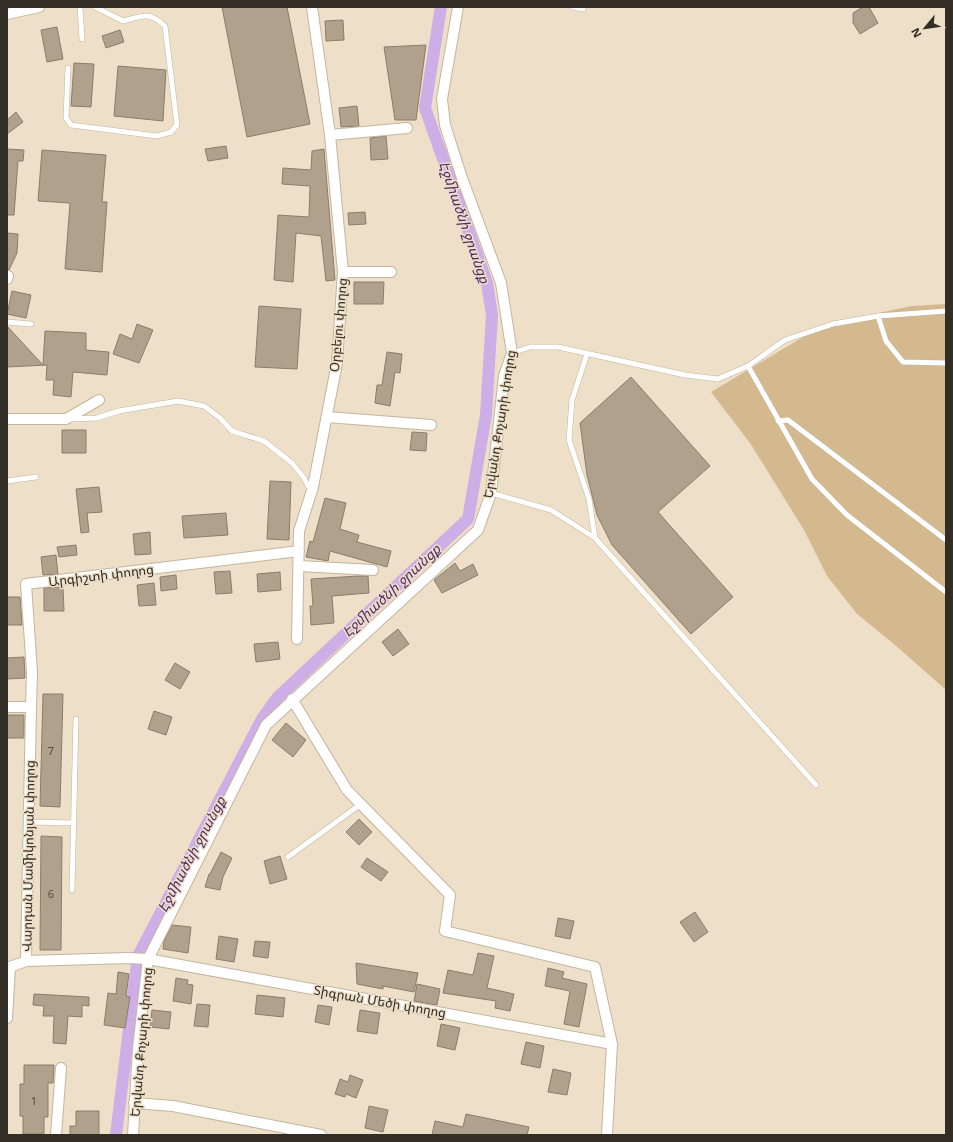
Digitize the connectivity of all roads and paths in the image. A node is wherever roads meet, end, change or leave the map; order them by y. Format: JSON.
{"nodes":[{"id":1,"x":39,"y":7,"type":"edge"},
{"id":2,"x":80,"y":7,"type":"edge"},
{"id":3,"x":95,"y":7,"type":"edge"},
{"id":4,"x":458,"y":7,"type":"edge"},
{"id":5,"x":573,"y":7,"type":"edge"},
{"id":6,"x":309,"y":8,"type":"edge"},
{"id":7,"x":583,"y":9,"type":"dead end"},
{"id":8,"x":7,"y":14,"type":"edge"},
{"id":9,"x":82,"y":39,"type":"dead end"},
{"id":10,"x":68,"y":68,"type":"dead end"},
{"id":11,"x":407,"y":128,"type":"dead end"},
{"id":12,"x":330,"y":135,"type":"junction"},
{"id":13,"x":343,"y":272,"type":"junction"},
{"id":14,"x":391,"y":272,"type":"dead end"},
{"id":15,"x":946,"y":311,"type":"edge"},
{"id":16,"x":878,"y":316,"type":"junction"},
{"id":17,"x":7,"y":322,"type":"edge"},
{"id":18,"x":31,"y":324,"type":"dead end"},
{"id":19,"x":512,"y":353,"type":"junction"},
{"id":20,"x":588,"y":354,"type":"junction"},
{"id":21,"x":946,"y":363,"type":"edge"},
{"id":22,"x":748,"y":366,"type":"junction"},
{"id":23,"x":99,"y":400,"type":"dead end"},
{"id":24,"x":327,"y":417,"type":"junction"},
{"id":25,"x":7,"y":419,"type":"edge"},
{"id":26,"x":66,"y":419,"type":"junction"},
{"id":27,"x":778,"y":421,"type":"junction"},
{"id":28,"x":431,"y":424,"type":"dead end"},
{"id":29,"x":36,"y":477,"type":"dead end"},
{"id":30,"x":7,"y":480,"type":"edge"},
{"id":31,"x":311,"y":491,"type":"junction"},
{"id":32,"x":491,"y":493,"type":"junction"},
{"id":33,"x":595,"y":538,"type":"junction"},
{"id":34,"x":946,"y":540,"type":"edge"},
{"id":35,"x":299,"y":552,"type":"junction"},
{"id":36,"x":299,"y":566,"type":"junction"},
{"id":37,"x":373,"y":570,"type":"dead end"},
{"id":38,"x":946,"y":592,"type":"edge"},
{"id":39,"x":297,"y":639,"type":"dead end"},
{"id":40,"x":292,"y":699,"type":"junction"},
{"id":41,"x":7,"y":707,"type":"edge"},
{"id":42,"x":31,"y":707,"type":"junction"},
{"id":43,"x":76,"y":719,"type":"dead end"},
{"id":44,"x":816,"y":785,"type":"dead end"},
{"id":45,"x":361,"y":804,"type":"junction"},
{"id":46,"x":29,"y":822,"type":"junction"},
{"id":47,"x":74,"y":823,"type":"junction"},
{"id":48,"x":288,"y":857,"type":"dead end"},
{"id":49,"x":72,"y":890,"type":"dead end"},
{"id":50,"x":148,"y":959,"type":"junction"},
{"id":51,"x":26,"y":961,"type":"junction"},
{"id":52,"x":7,"y":1018,"type":"edge"},
{"id":53,"x":612,"y":1044,"type":"junction"},
{"id":54,"x":61,"y":1068,"type":"dead end"},
{"id":55,"x":134,"y":1103,"type":"junction"},
{"id":56,"x":56,"y":1135,"type":"edge"},
{"id":57,"x":132,"y":1135,"type":"edge"},
{"id":58,"x":321,"y":1135,"type":"edge"},
{"id":59,"x":607,"y":1135,"type":"edge"}],
"edges":[{"from":1,"to":8,"type":"street"},
{"from":2,"to":9,"type":"lane"},
{"from":3,"to":10,"type":"lane"},
{"from":4,"to":19,"type":"street","name":"Երվանդ Քոչարի փողոց"},
{"from":5,"to":7,"type":"lane"},
{"from":6,"to":12,"type":"street","name":"Օրբելու փողոց"},
{"from":11,"to":12,"type":"street"},
{"from":12,"to":13,"type":"street","name":"Օրբելու փողոց"},
{"from":13,"to":14,"type":"street"},
{"from":13,"to":24,"type":"street","name":"Օրբելու փողոց"},
{"from":15,"to":16,"type":"lane"},
{"from":16,"to":21,"type":"lane"},
{"from":16,"to":22,"type":"lane"},
{"from":17,"to":18,"type":"lane"},
{"from":19,"to":20,"type":"lane"},
{"from":19,"to":32,"type":"street","name":"Երվանդ Քոչարի փողոց"},
{"from":20,"to":22,"type":"lane"},
{"from":20,"to":33,"type":"lane"},
{"from":22,"to":27,"type":"lane"},
{"from":23,"to":26,"type":"street"},
{"from":24,"to":28,"type":"street"},
{"from":24,"to":31,"type":"street","name":"Օրբելու փողոց"},
{"from":25,"to":26,"type":"street"},
{"from":26,"to":31,"type":"lane"},
{"from":27,"to":34,"type":"lane"},
{"from":27,"to":38,"type":"lane"},
{"from":29,"to":30,"type":"lane"},
{"from":31,"to":35,"type":"street","name":"Օրբելու փողոց"},
{"from":32,"to":33,"type":"lane"},
{"from":32,"to":40,"type":"street","name":"Երվանդ Քոչարի փողոց"},
{"from":33,"to":44,"type":"lane"},
{"from":35,"to":36,"type":"street","name":"Օրբելու փողոց"},
{"from":35,"to":42,"type":"street","name":"Արգիշտի փողոց"},
{"from":36,"to":37,"type":"street"},
{"from":36,"to":39,"type":"street","name":"Օրբելու փողոց"},
{"from":40,"to":45,"type":"street"},
{"from":40,"to":50,"type":"street","name":"Երվանդ Քոչարի փողոց"},
{"from":41,"to":42,"type":"street"},
{"from":42,"to":46,"type":"street","name":"Վարդան Մամիկոնյան փողոց"},
{"from":43,"to":47,"type":"lane"},
{"from":45,"to":48,"type":"lane"},
{"from":45,"to":53,"type":"street"},
{"from":46,"to":47,"type":"lane"},
{"from":46,"to":51,"type":"street","name":"Վարդան Մամիկոնյան փողոց"},
{"from":47,"to":49,"type":"lane"},
{"from":50,"to":51,"type":"street","name":"Տիգրան Մեծի փողոց"},
{"from":50,"to":53,"type":"street","name":"Տիգրան Մեծի փողոց"},
{"from":50,"to":55,"type":"street","name":"Երվանդ Քոչարի փողոց"},
{"from":51,"to":52,"type":"street","name":"Վարդան Մամիկոնյան փողոց"},
{"from":53,"to":59,"type":"street"},
{"from":54,"to":56,"type":"street"},
{"from":55,"to":57,"type":"street","name":"Երվանդ Քոչարի փողոց"},
{"from":55,"to":58,"type":"street"}]}
